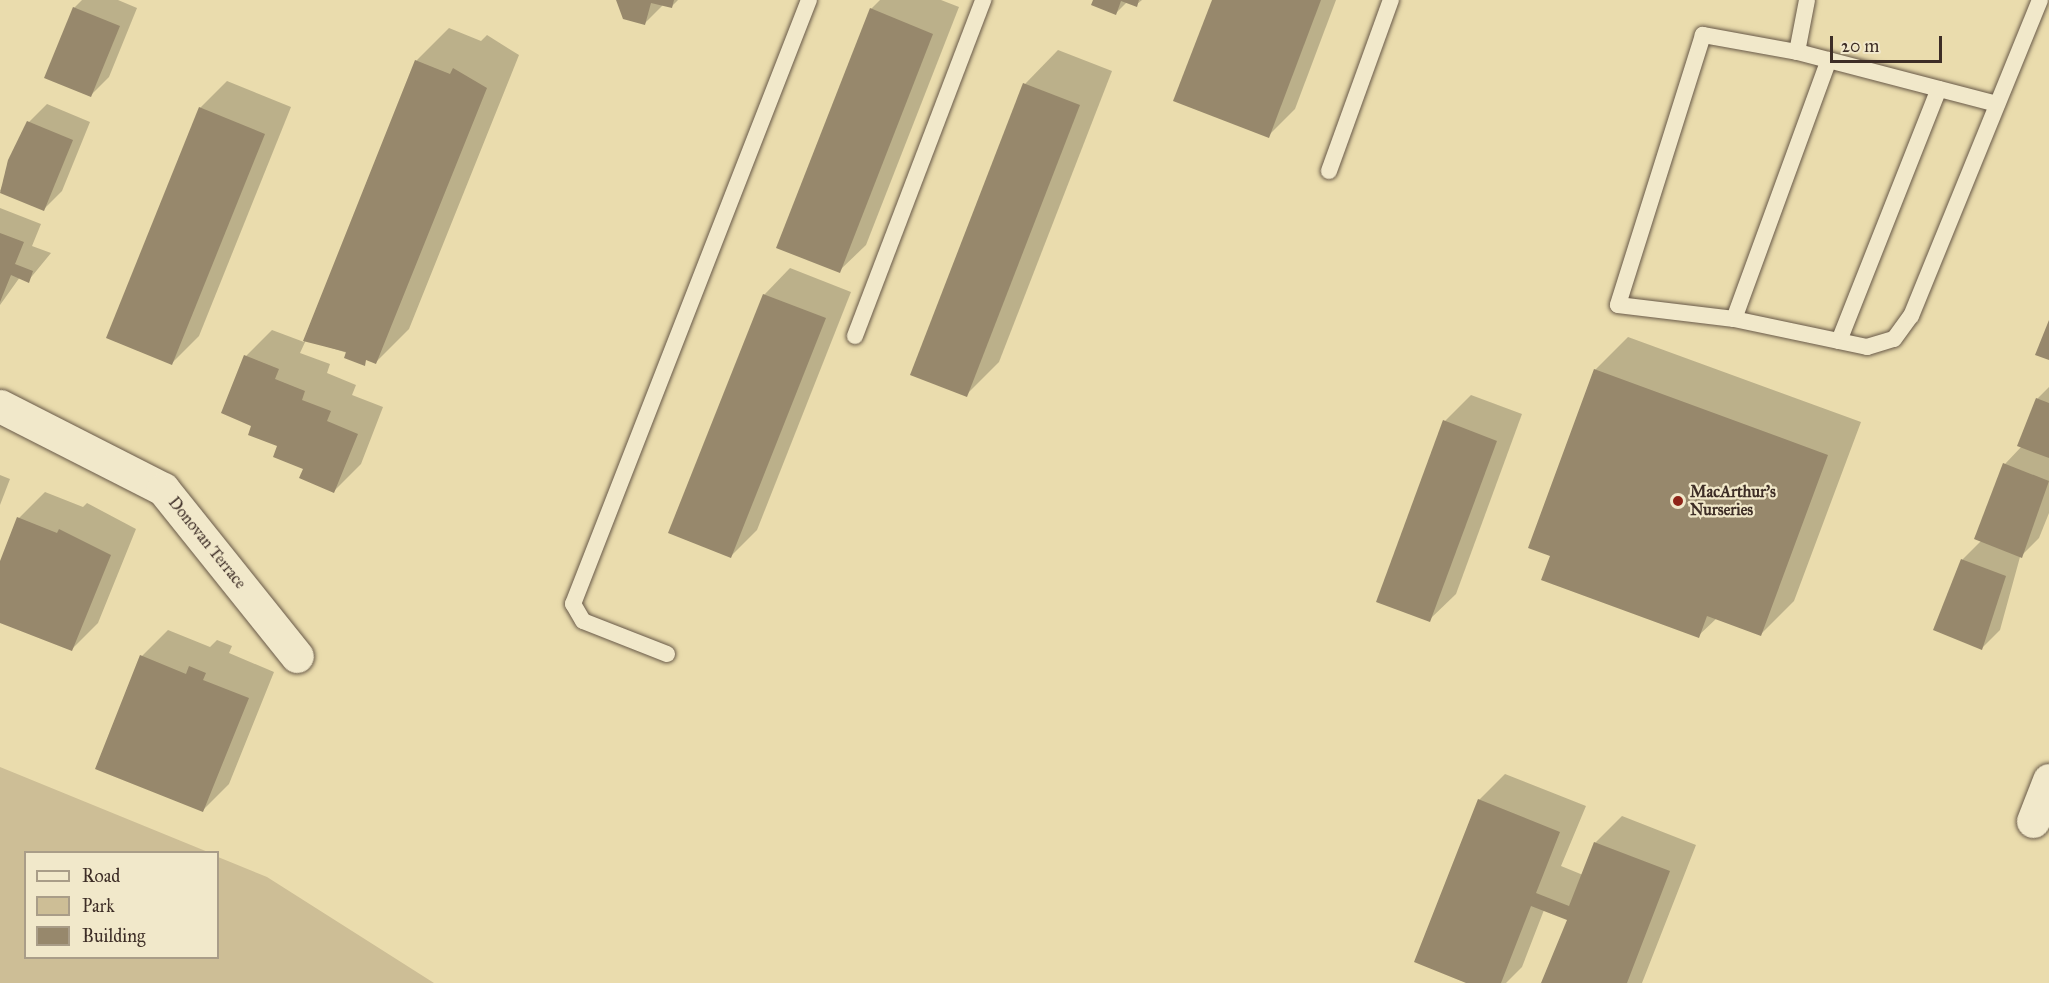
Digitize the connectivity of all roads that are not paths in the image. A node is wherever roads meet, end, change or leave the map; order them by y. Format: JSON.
{"nodes":[{"id":1,"x":809,"y":0,"type":"edge"},
{"id":2,"x":983,"y":0,"type":"edge"},
{"id":3,"x":1391,"y":0,"type":"edge"},
{"id":4,"x":1807,"y":0,"type":"edge"},
{"id":5,"x":2040,"y":0,"type":"edge"},
{"id":6,"x":1797,"y":52,"type":"junction"},
{"id":7,"x":1829,"y":60,"type":"junction"},
{"id":8,"x":1939,"y":89,"type":"junction"},
{"id":9,"x":1997,"y":104,"type":"junction"},
{"id":10,"x":1329,"y":171,"type":"dead end"},
{"id":11,"x":1734,"y":319,"type":"junction"},
{"id":12,"x":855,"y":336,"type":"dead end"},
{"id":13,"x":1839,"y":341,"type":"junction"},
{"id":14,"x":0,"y":406,"type":"edge"},
{"id":15,"x":667,"y":654,"type":"dead end"},
{"id":16,"x":297,"y":657,"type":"dead end"},
{"id":17,"x":2049,"y":780,"type":"edge"},
{"id":18,"x":2033,"y":821,"type":"dead end"}],
"edges":[{"from":1,"to":15,"type":"lane"},
{"from":2,"to":12,"type":"lane"},
{"from":3,"to":10,"type":"lane"},
{"from":4,"to":6,"type":"lane"},
{"from":5,"to":9,"type":"lane"},
{"from":6,"to":7,"type":"lane"},
{"from":6,"to":11,"type":"lane"},
{"from":7,"to":8,"type":"lane"},
{"from":7,"to":11,"type":"lane"},
{"from":8,"to":9,"type":"lane"},
{"from":8,"to":13,"type":"lane"},
{"from":9,"to":13,"type":"lane"},
{"from":11,"to":13,"type":"lane"},
{"from":14,"to":16,"type":"street","name":"Donovan Terrace"},
{"from":17,"to":18,"type":"street"}]}
